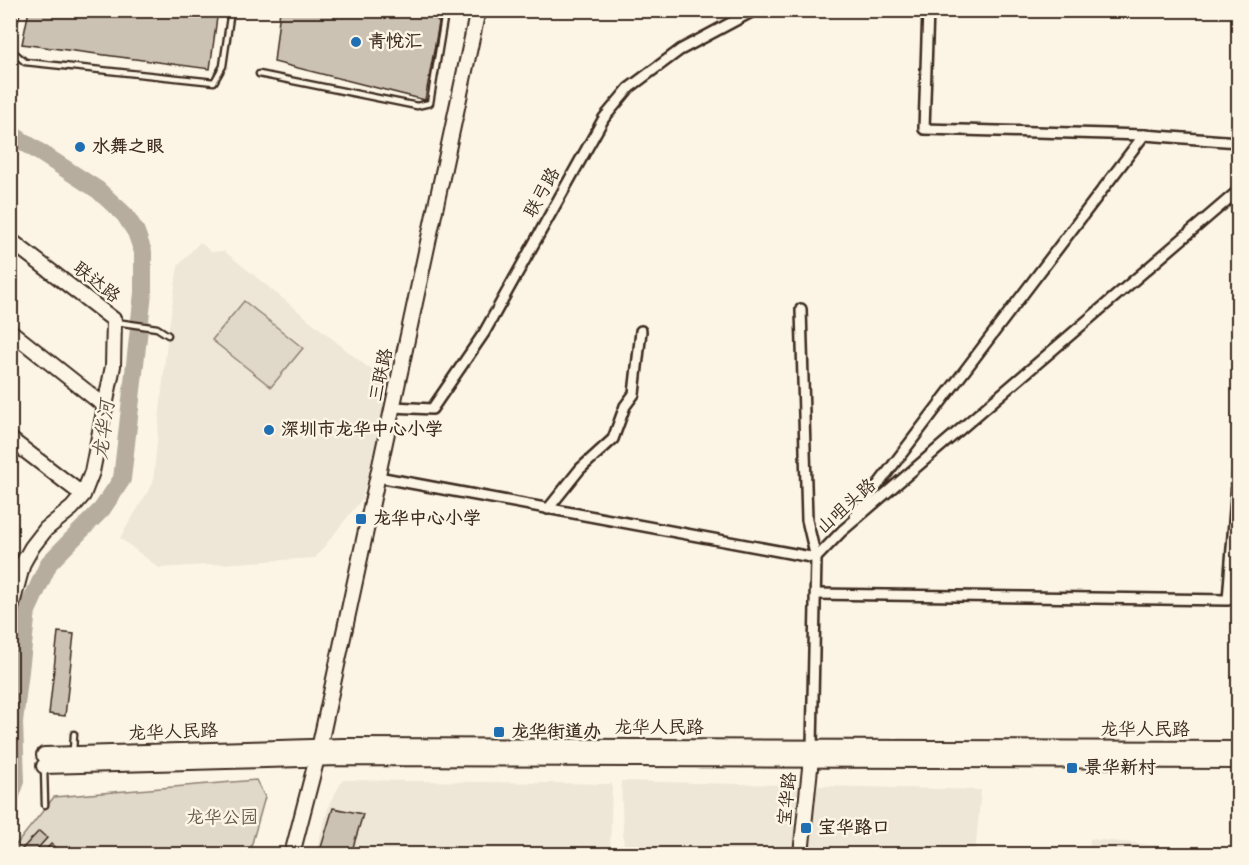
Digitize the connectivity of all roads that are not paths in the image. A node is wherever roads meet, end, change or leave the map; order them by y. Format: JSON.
{"nodes":[{"id":1,"x":17,"y":10,"type":"edge"},
{"id":2,"x":231,"y":10,"type":"edge"},
{"id":3,"x":440,"y":10,"type":"edge"},
{"id":4,"x":478,"y":10,"type":"edge"},
{"id":5,"x":755,"y":10,"type":"edge"},
{"id":6,"x":928,"y":10,"type":"edge"},
{"id":7,"x":10,"y":37,"type":"edge"},
{"id":8,"x":10,"y":49,"type":"edge"},
{"id":9,"x":259,"y":74,"type":"dead end"},
{"id":10,"x":1144,"y":135,"type":"junction"},
{"id":11,"x":1239,"y":142,"type":"edge"},
{"id":12,"x":1239,"y":191,"type":"edge"},
{"id":13,"x":10,"y":240,"type":"edge"},
{"id":14,"x":801,"y":309,"type":"dead end"},
{"id":15,"x":120,"y":322,"type":"junction"},
{"id":16,"x":641,"y":331,"type":"dead end"},
{"id":17,"x":10,"y":332,"type":"edge"},
{"id":18,"x":168,"y":335,"type":"dead end"},
{"id":19,"x":106,"y":407,"type":"junction"},
{"id":20,"x":393,"y":407,"type":"junction"},
{"id":21,"x":10,"y":439,"type":"edge"},
{"id":22,"x":1239,"y":470,"type":"edge"},
{"id":23,"x":378,"y":477,"type":"junction"},
{"id":24,"x":83,"y":495,"type":"junction"},
{"id":25,"x":549,"y":509,"type":"junction"},
{"id":26,"x":842,"y":531,"type":"junction"},
{"id":27,"x":816,"y":558,"type":"junction"},
{"id":28,"x":816,"y":594,"type":"junction"},
{"id":29,"x":10,"y":612,"type":"edge"},
{"id":30,"x":74,"y":734,"type":"dead end"},
{"id":31,"x":1239,"y":749,"type":"edge"},
{"id":32,"x":319,"y":752,"type":"junction"},
{"id":33,"x":812,"y":752,"type":"junction"},
{"id":34,"x":74,"y":759,"type":"junction"},
{"id":35,"x":44,"y":761,"type":"joint"},
{"id":36,"x":1239,"y":761,"type":"edge"},
{"id":37,"x":45,"y":805,"type":"dead end"},
{"id":38,"x":292,"y":855,"type":"edge"},
{"id":39,"x":801,"y":855,"type":"edge"}],
"edges":[{"from":1,"to":7,"type":"lane"},
{"from":2,"to":8,"type":"lane"},
{"from":3,"to":9,"type":"lane"},
{"from":4,"to":20,"type":"street","name":"三联路"},
{"from":5,"to":20,"type":"street","name":"联弓路"},
{"from":6,"to":10,"type":"street"},
{"from":10,"to":11,"type":"street"},
{"from":10,"to":26,"type":"street"},
{"from":12,"to":26,"type":"street","name":"山咀头路"},
{"from":13,"to":15,"type":"street","name":"联达路"},
{"from":14,"to":27,"type":"street"},
{"from":15,"to":18,"type":"lane","name":"联达路"},
{"from":15,"to":19,"type":"street"},
{"from":16,"to":25,"type":"street"},
{"from":17,"to":19,"type":"street"},
{"from":19,"to":24,"type":"street"},
{"from":20,"to":23,"type":"street","name":"三联路"},
{"from":21,"to":24,"type":"street"},
{"from":22,"to":28,"type":"street"},
{"from":23,"to":25,"type":"street","name":"山咀头路"},
{"from":23,"to":32,"type":"street","name":"三联路"},
{"from":24,"to":29,"type":"street"},
{"from":25,"to":27,"type":"street","name":"山咀头路"},
{"from":26,"to":27,"type":"street","name":"山咀头路"},
{"from":27,"to":28,"type":"street"},
{"from":28,"to":33,"type":"street"},
{"from":30,"to":34,"type":"lane"},
{"from":31,"to":33,"type":"street","name":"龙华人民路"},
{"from":32,"to":33,"type":"street","name":"龙华人民路"},
{"from":32,"to":34,"type":"street","name":"龙华人民路"},
{"from":32,"to":38,"type":"street","name":"三联路"},
{"from":33,"to":36,"type":"street","name":"龙华人民路"},
{"from":33,"to":39,"type":"street","name":"宝华路"},
{"from":34,"to":35,"type":"street","name":"龙华人民路"},
{"from":35,"to":37,"type":"lane"}]}
